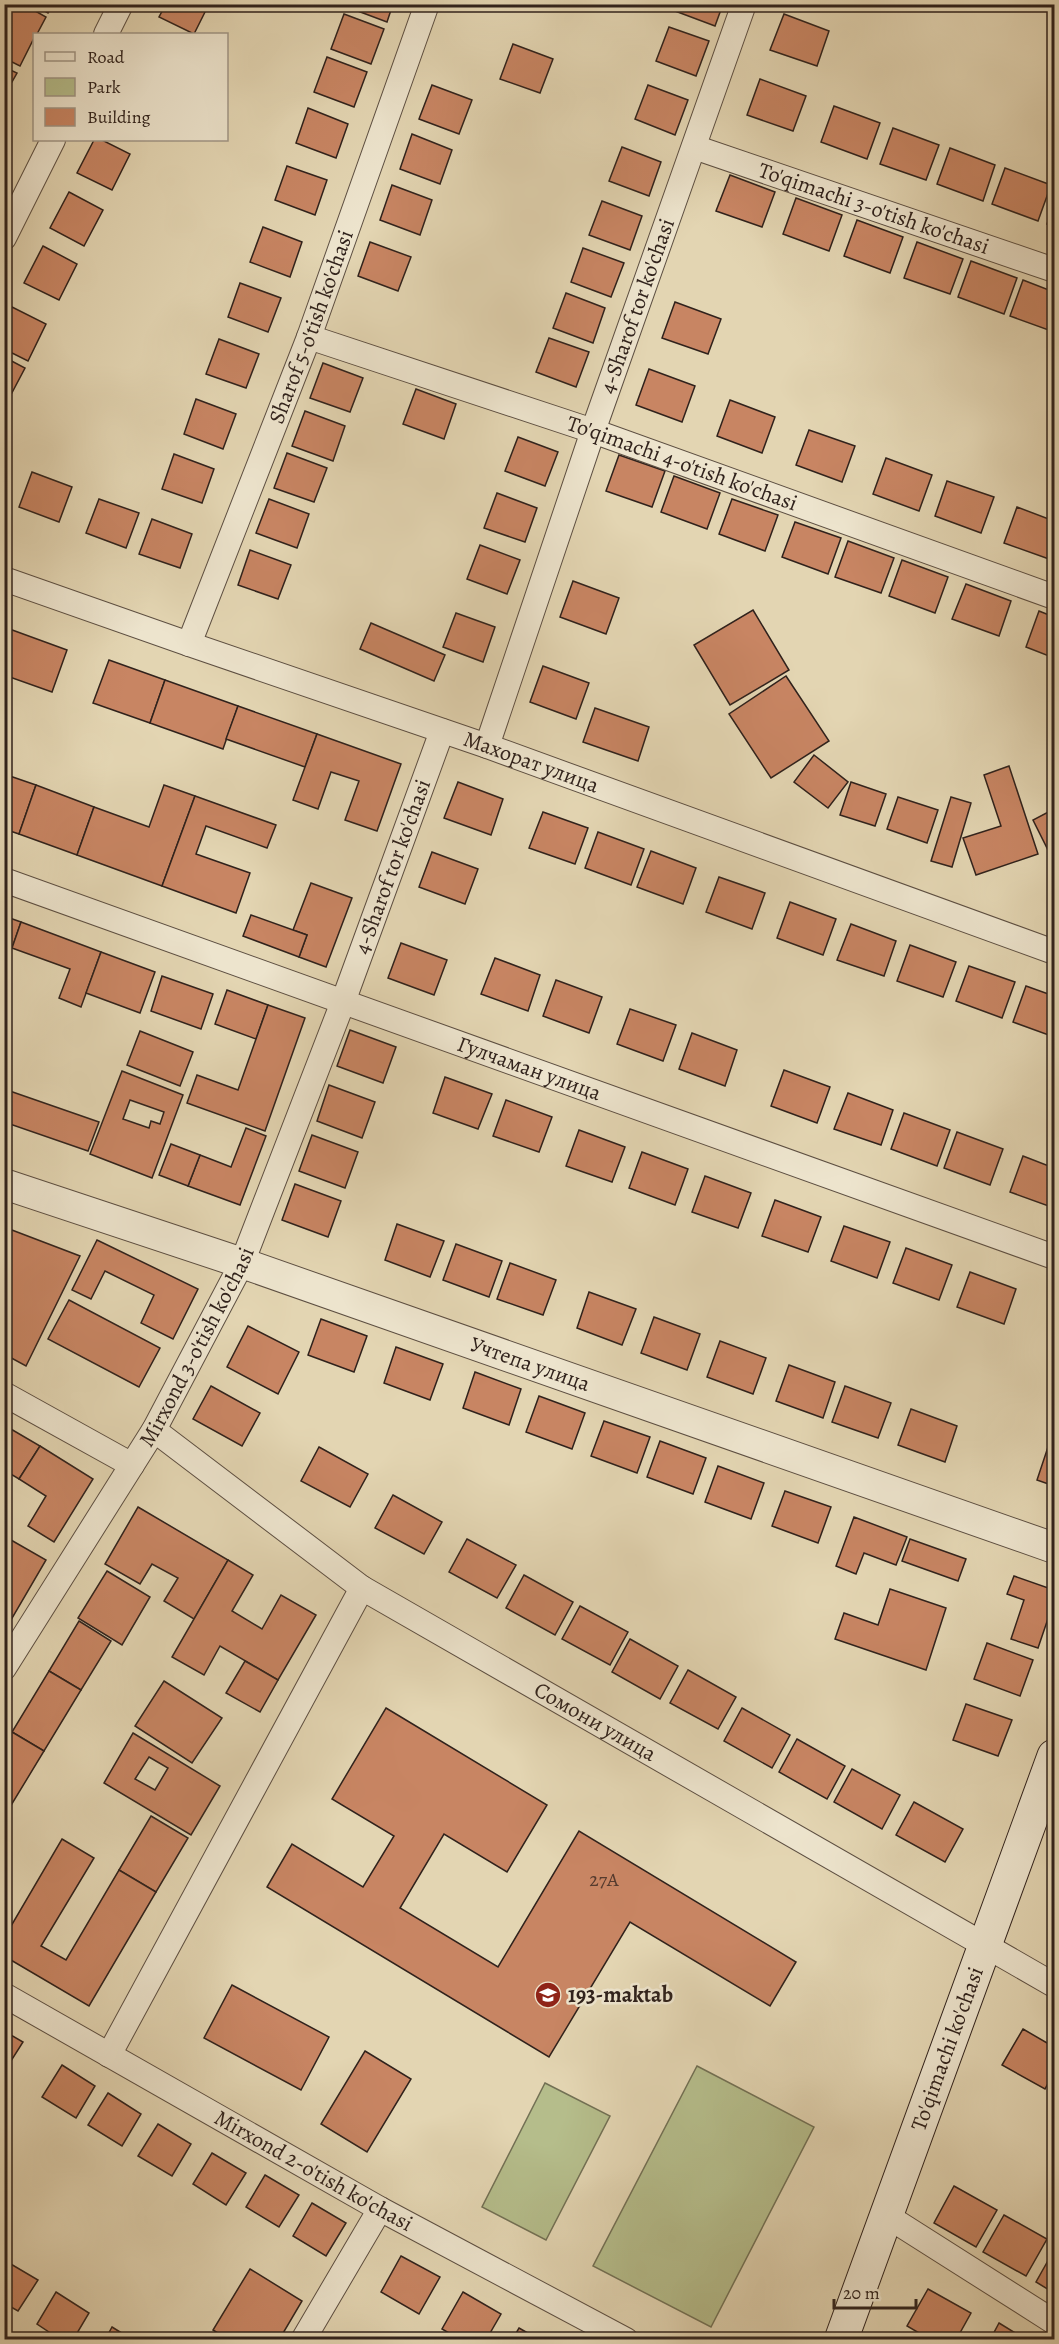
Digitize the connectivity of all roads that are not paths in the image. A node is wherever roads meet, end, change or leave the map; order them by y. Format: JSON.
{"nodes":[{"id":1,"x":121,"y":4,"type":"edge"},
{"id":2,"x":427,"y":4,"type":"edge"},
{"id":3,"x":744,"y":4,"type":"edge"},
{"id":4,"x":106,"y":33,"type":"edge"},
{"id":5,"x":52,"y":141,"type":"edge"},
{"id":6,"x":694,"y":147,"type":"junction"},
{"id":7,"x":4,"y":238,"type":"edge"},
{"id":8,"x":1054,"y":270,"type":"edge"},
{"id":9,"x":309,"y":337,"type":"junction"},
{"id":10,"x":593,"y":431,"type":"junction"},
{"id":11,"x":4,"y":579,"type":"edge"},
{"id":12,"x":1054,"y":597,"type":"edge"},
{"id":13,"x":189,"y":644,"type":"junction"},
{"id":14,"x":442,"y":731,"type":"junction"},
{"id":15,"x":488,"y":746,"type":"junction"},
{"id":16,"x":4,"y":880,"type":"edge"},
{"id":17,"x":1054,"y":951,"type":"edge"},
{"id":18,"x":343,"y":1002,"type":"junction"},
{"id":19,"x":4,"y":1185,"type":"edge"},
{"id":20,"x":1054,"y":1257,"type":"edge"},
{"id":21,"x":242,"y":1263,"type":"junction"},
{"id":22,"x":4,"y":1394,"type":"edge"},
{"id":23,"x":154,"y":1430,"type":"junction"},
{"id":24,"x":132,"y":1465,"type":"junction"},
{"id":25,"x":1054,"y":1548,"type":"edge"},
{"id":26,"x":362,"y":1588,"type":"junction"},
{"id":27,"x":4,"y":1668,"type":"edge"},
{"id":28,"x":1054,"y":1756,"type":"edge"},
{"id":29,"x":986,"y":1946,"type":"junction"},
{"id":30,"x":1054,"y":1985,"type":"edge"},
{"id":31,"x":4,"y":1995,"type":"edge"},
{"id":32,"x":109,"y":2055,"type":"junction"},
{"id":33,"x":380,"y":2208,"type":"junction"},
{"id":34,"x":887,"y":2216,"type":"junction"},
{"id":35,"x":1054,"y":2322,"type":"edge"},
{"id":36,"x":303,"y":2340,"type":"edge"},
{"id":37,"x":626,"y":2340,"type":"edge"},
{"id":38,"x":841,"y":2340,"type":"edge"}],
"edges":[{"from":1,"to":4,"type":"street"},
{"from":2,"to":9,"type":"street","name":"Sharof 5-o'tish ko'chasi"},
{"from":3,"to":6,"type":"street","name":"4-Sharof tor ko'chasi"},
{"from":5,"to":7,"type":"street"},
{"from":6,"to":8,"type":"street","name":"To'qimachi 3-o'tish ko'chasi"},
{"from":6,"to":10,"type":"street","name":"4-Sharof tor ko'chasi"},
{"from":9,"to":10,"type":"street","name":"To'qimachi 4-o'tish ko'chasi"},
{"from":9,"to":13,"type":"street","name":"Sharof 5-o'tish ko'chasi"},
{"from":10,"to":12,"type":"street","name":"To'qimachi 4-o'tish ko'chasi"},
{"from":10,"to":15,"type":"street","name":"4-Sharof tor ko'chasi"},
{"from":11,"to":13,"type":"street","name":"Махорат улица"},
{"from":13,"to":14,"type":"street","name":"Махорат улица"},
{"from":14,"to":15,"type":"street","name":"Махорат улица"},
{"from":14,"to":18,"type":"street","name":"4-Sharof tor ko'chasi"},
{"from":15,"to":17,"type":"street","name":"Махорат улица"},
{"from":16,"to":18,"type":"street","name":"Гулчаман улица"},
{"from":18,"to":20,"type":"street","name":"Гулчаман улица"},
{"from":18,"to":21,"type":"street","name":"Mirxond 3-o'tish ko'chasi"},
{"from":19,"to":21,"type":"street","name":"Учтепа улица"},
{"from":21,"to":23,"type":"street","name":"Mirxond 3-o'tish ko'chasi"},
{"from":21,"to":25,"type":"street","name":"Учтепа улица"},
{"from":22,"to":24,"type":"street"},
{"from":23,"to":24,"type":"street","name":"Mirxond 3-o'tish ko'chasi"},
{"from":23,"to":26,"type":"street","name":"Сомони улица"},
{"from":24,"to":27,"type":"street","name":"Mirxond 3-o'tish ko'chasi"},
{"from":26,"to":29,"type":"street","name":"Сомони улица"},
{"from":26,"to":32,"type":"street"},
{"from":28,"to":29,"type":"main road","name":"To'qimachi ko'chasi"},
{"from":29,"to":30,"type":"street","name":"Сомони улица"},
{"from":29,"to":34,"type":"main road","name":"To'qimachi ko'chasi"},
{"from":31,"to":32,"type":"street","name":"Mirxond 2-o'tish ko'chasi"},
{"from":32,"to":33,"type":"street","name":"Mirxond 2-o'tish ko'chasi"},
{"from":33,"to":36,"type":"street"},
{"from":33,"to":37,"type":"street","name":"Mirxond 2-o'tish ko'chasi"},
{"from":34,"to":35,"type":"street"},
{"from":34,"to":38,"type":"main road","name":"To'qimachi ko'chasi"}]}
